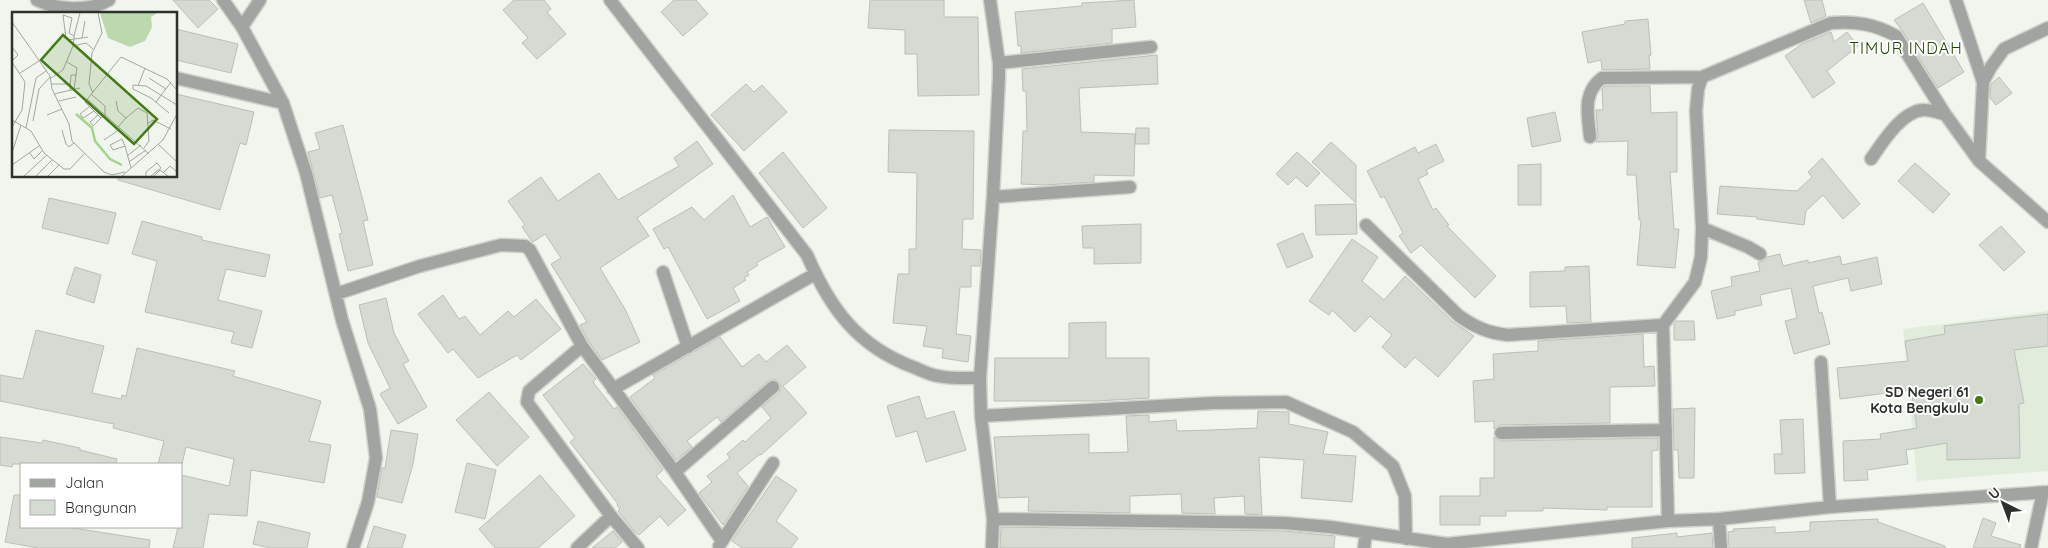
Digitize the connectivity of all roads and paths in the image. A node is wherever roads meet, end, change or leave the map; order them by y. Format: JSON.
{"nodes":[{"id":1,"x":37,"y":0,"type":"edge"},
{"id":2,"x":109,"y":0,"type":"edge"},
{"id":3,"x":223,"y":0,"type":"edge"},
{"id":4,"x":260,"y":0,"type":"edge"},
{"id":5,"x":610,"y":0,"type":"edge"},
{"id":6,"x":990,"y":0,"type":"edge"},
{"id":7,"x":1956,"y":0,"type":"edge"},
{"id":8,"x":242,"y":27,"type":"junction"},
{"id":9,"x":2048,"y":28,"type":"edge"},
{"id":10,"x":1151,"y":47,"type":"dead end"},
{"id":11,"x":999,"y":63,"type":"junction"},
{"id":12,"x":1702,"y":77,"type":"junction"},
{"id":13,"x":178,"y":78,"type":"edge"},
{"id":14,"x":1983,"y":82,"type":"junction"},
{"id":15,"x":284,"y":103,"type":"junction"},
{"id":16,"x":1945,"y":114,"type":"junction"},
{"id":17,"x":1590,"y":136,"type":"dead end"},
{"id":18,"x":1870,"y":159,"type":"dead end"},
{"id":19,"x":1979,"y":161,"type":"junction"},
{"id":20,"x":1130,"y":187,"type":"dead end"},
{"id":21,"x":993,"y":197,"type":"junction"},
{"id":22,"x":2048,"y":222,"type":"edge"},
{"id":23,"x":1366,"y":225,"type":"dead end"},
{"id":24,"x":1702,"y":228,"type":"junction"},
{"id":25,"x":1760,"y":254,"type":"dead end"},
{"id":26,"x":663,"y":272,"type":"dead end"},
{"id":27,"x":815,"y":274,"type":"junction"},
{"id":28,"x":336,"y":294,"type":"junction"},
{"id":29,"x":1663,"y":325,"type":"junction"},
{"id":30,"x":582,"y":346,"type":"junction"},
{"id":31,"x":688,"y":347,"type":"junction"},
{"id":32,"x":1821,"y":362,"type":"dead end"},
{"id":33,"x":980,"y":378,"type":"junction"},
{"id":34,"x":773,"y":387,"type":"dead end"},
{"id":35,"x":613,"y":389,"type":"junction"},
{"id":36,"x":981,"y":416,"type":"junction"},
{"id":37,"x":1666,"y":430,"type":"junction"},
{"id":38,"x":1501,"y":433,"type":"dead end"},
{"id":39,"x":773,"y":463,"type":"dead end"},
{"id":40,"x":676,"y":472,"type":"junction"},
{"id":41,"x":2045,"y":492,"type":"edge"},
{"id":42,"x":1830,"y":506,"type":"junction"},
{"id":43,"x":610,"y":516,"type":"junction"},
{"id":44,"x":993,"y":519,"type":"junction"},
{"id":45,"x":1719,"y":519,"type":"junction"},
{"id":46,"x":1668,"y":521,"type":"junction"},
{"id":47,"x":1366,"y":533,"type":"junction"},
{"id":48,"x":1406,"y":539,"type":"junction"},
{"id":49,"x":720,"y":544,"type":"edge"},
{"id":50,"x":353,"y":548,"type":"edge"},
{"id":51,"x":577,"y":548,"type":"edge"},
{"id":52,"x":638,"y":548,"type":"edge"},
{"id":53,"x":992,"y":548,"type":"edge"},
{"id":54,"x":1364,"y":548,"type":"edge"},
{"id":55,"x":1721,"y":548,"type":"edge"},
{"id":56,"x":2031,"y":548,"type":"edge"}],
"edges":[{"from":1,"to":2,"type":"street"},
{"from":3,"to":8,"type":"street"},
{"from":4,"to":8,"type":"street"},
{"from":5,"to":27,"type":"street"},
{"from":6,"to":11,"type":"street"},
{"from":7,"to":14,"type":"street"},
{"from":8,"to":15,"type":"street"},
{"from":9,"to":14,"type":"street"},
{"from":10,"to":11,"type":"street"},
{"from":11,"to":21,"type":"street"},
{"from":12,"to":16,"type":"street"},
{"from":12,"to":17,"type":"street"},
{"from":12,"to":24,"type":"street"},
{"from":13,"to":15,"type":"street"},
{"from":14,"to":19,"type":"street"},
{"from":15,"to":28,"type":"street"},
{"from":16,"to":18,"type":"street"},
{"from":16,"to":19,"type":"street"},
{"from":19,"to":22,"type":"street"},
{"from":20,"to":21,"type":"street"},
{"from":21,"to":33,"type":"street"},
{"from":23,"to":29,"type":"street"},
{"from":24,"to":25,"type":"street"},
{"from":24,"to":29,"type":"street"},
{"from":26,"to":31,"type":"street"},
{"from":27,"to":31,"type":"street"},
{"from":27,"to":33,"type":"street"},
{"from":28,"to":30,"type":"street"},
{"from":28,"to":50,"type":"street"},
{"from":29,"to":37,"type":"street"},
{"from":30,"to":35,"type":"street"},
{"from":30,"to":43,"type":"street"},
{"from":31,"to":35,"type":"street"},
{"from":32,"to":42,"type":"street"},
{"from":33,"to":36,"type":"street"},
{"from":34,"to":40,"type":"street"},
{"from":35,"to":40,"type":"street"},
{"from":36,"to":44,"type":"street"},
{"from":36,"to":48,"type":"street"},
{"from":37,"to":38,"type":"street"},
{"from":37,"to":46,"type":"street"},
{"from":39,"to":49,"type":"street"},
{"from":40,"to":49,"type":"street"},
{"from":41,"to":42,"type":"street"},
{"from":41,"to":56,"type":"street"},
{"from":42,"to":45,"type":"street"},
{"from":43,"to":51,"type":"street"},
{"from":43,"to":52,"type":"street"},
{"from":44,"to":47,"type":"street"},
{"from":44,"to":53,"type":"street"},
{"from":45,"to":46,"type":"street"},
{"from":45,"to":55,"type":"street"},
{"from":46,"to":48,"type":"street"},
{"from":47,"to":48,"type":"street"},
{"from":47,"to":54,"type":"street"}]}
